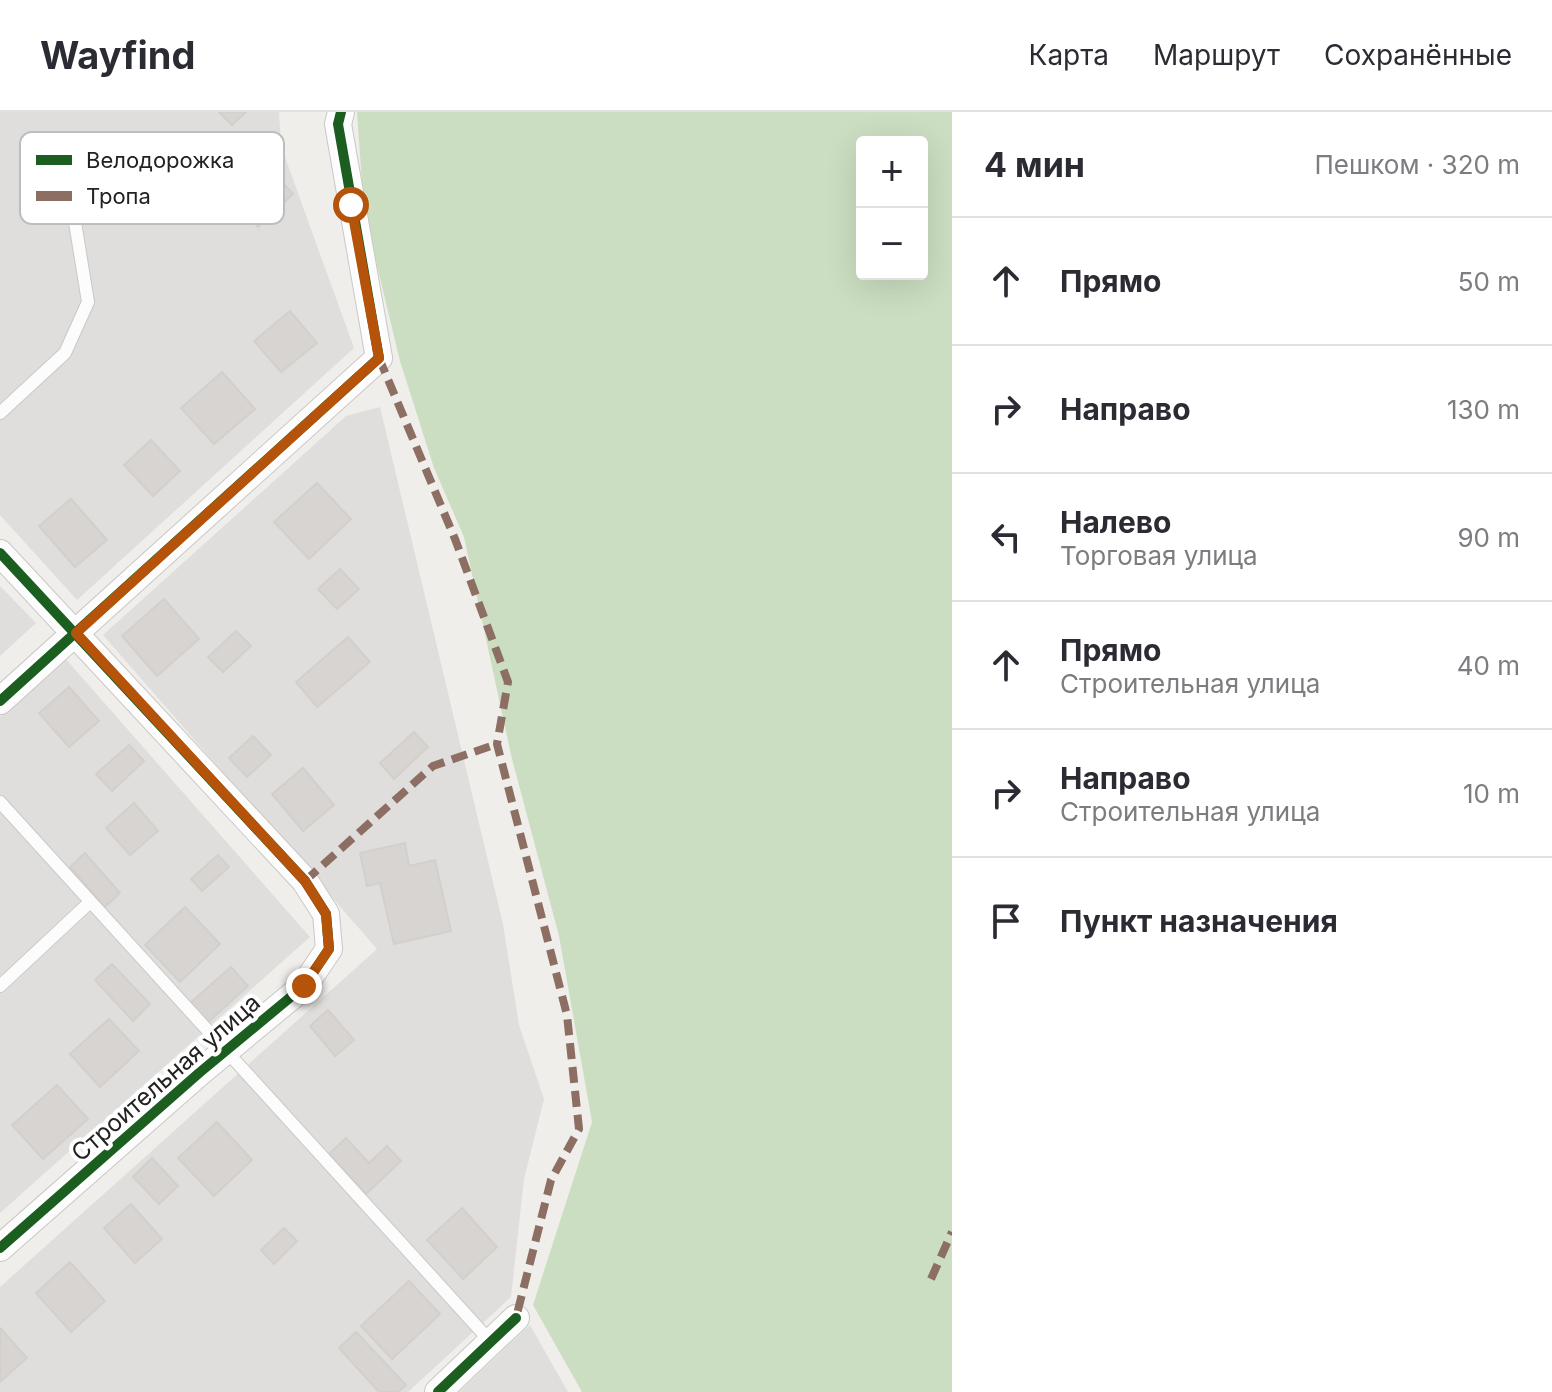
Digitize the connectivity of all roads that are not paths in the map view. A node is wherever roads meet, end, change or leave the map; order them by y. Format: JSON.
{"nodes":[{"id":1,"x":341,"y":112,"type":"edge"},
{"id":2,"x":75,"y":224,"type":"edge"},
{"id":3,"x":0,"y":413,"type":"edge"},
{"id":4,"x":0,"y":553,"type":"edge"},
{"id":5,"x":76,"y":633,"type":"junction"},
{"id":6,"x":0,"y":701,"type":"edge"},
{"id":7,"x":0,"y":802,"type":"edge"},
{"id":8,"x":90,"y":902,"type":"junction"},
{"id":9,"x":0,"y":986,"type":"edge"},
{"id":10,"x":225,"y":1052,"type":"junction"},
{"id":11,"x":0,"y":1248,"type":"edge"},
{"id":12,"x":516,"y":1318,"type":"dead end"},
{"id":13,"x":491,"y":1342,"type":"junction"},
{"id":14,"x":438,"y":1392,"type":"edge"}],
"edges":[{"from":1,"to":5,"type":"street"},
{"from":2,"to":3,"type":"lane"},
{"from":4,"to":5,"type":"street","name":"Строительная улица"},
{"from":5,"to":6,"type":"street"},
{"from":5,"to":10,"type":"street","name":"Строительная улица"},
{"from":7,"to":8,"type":"lane"},
{"from":8,"to":9,"type":"lane"},
{"from":8,"to":10,"type":"lane"},
{"from":10,"to":11,"type":"street","name":"Строительная улица"},
{"from":10,"to":13,"type":"lane"},
{"from":12,"to":13,"type":"street"},
{"from":13,"to":14,"type":"street"}]}
